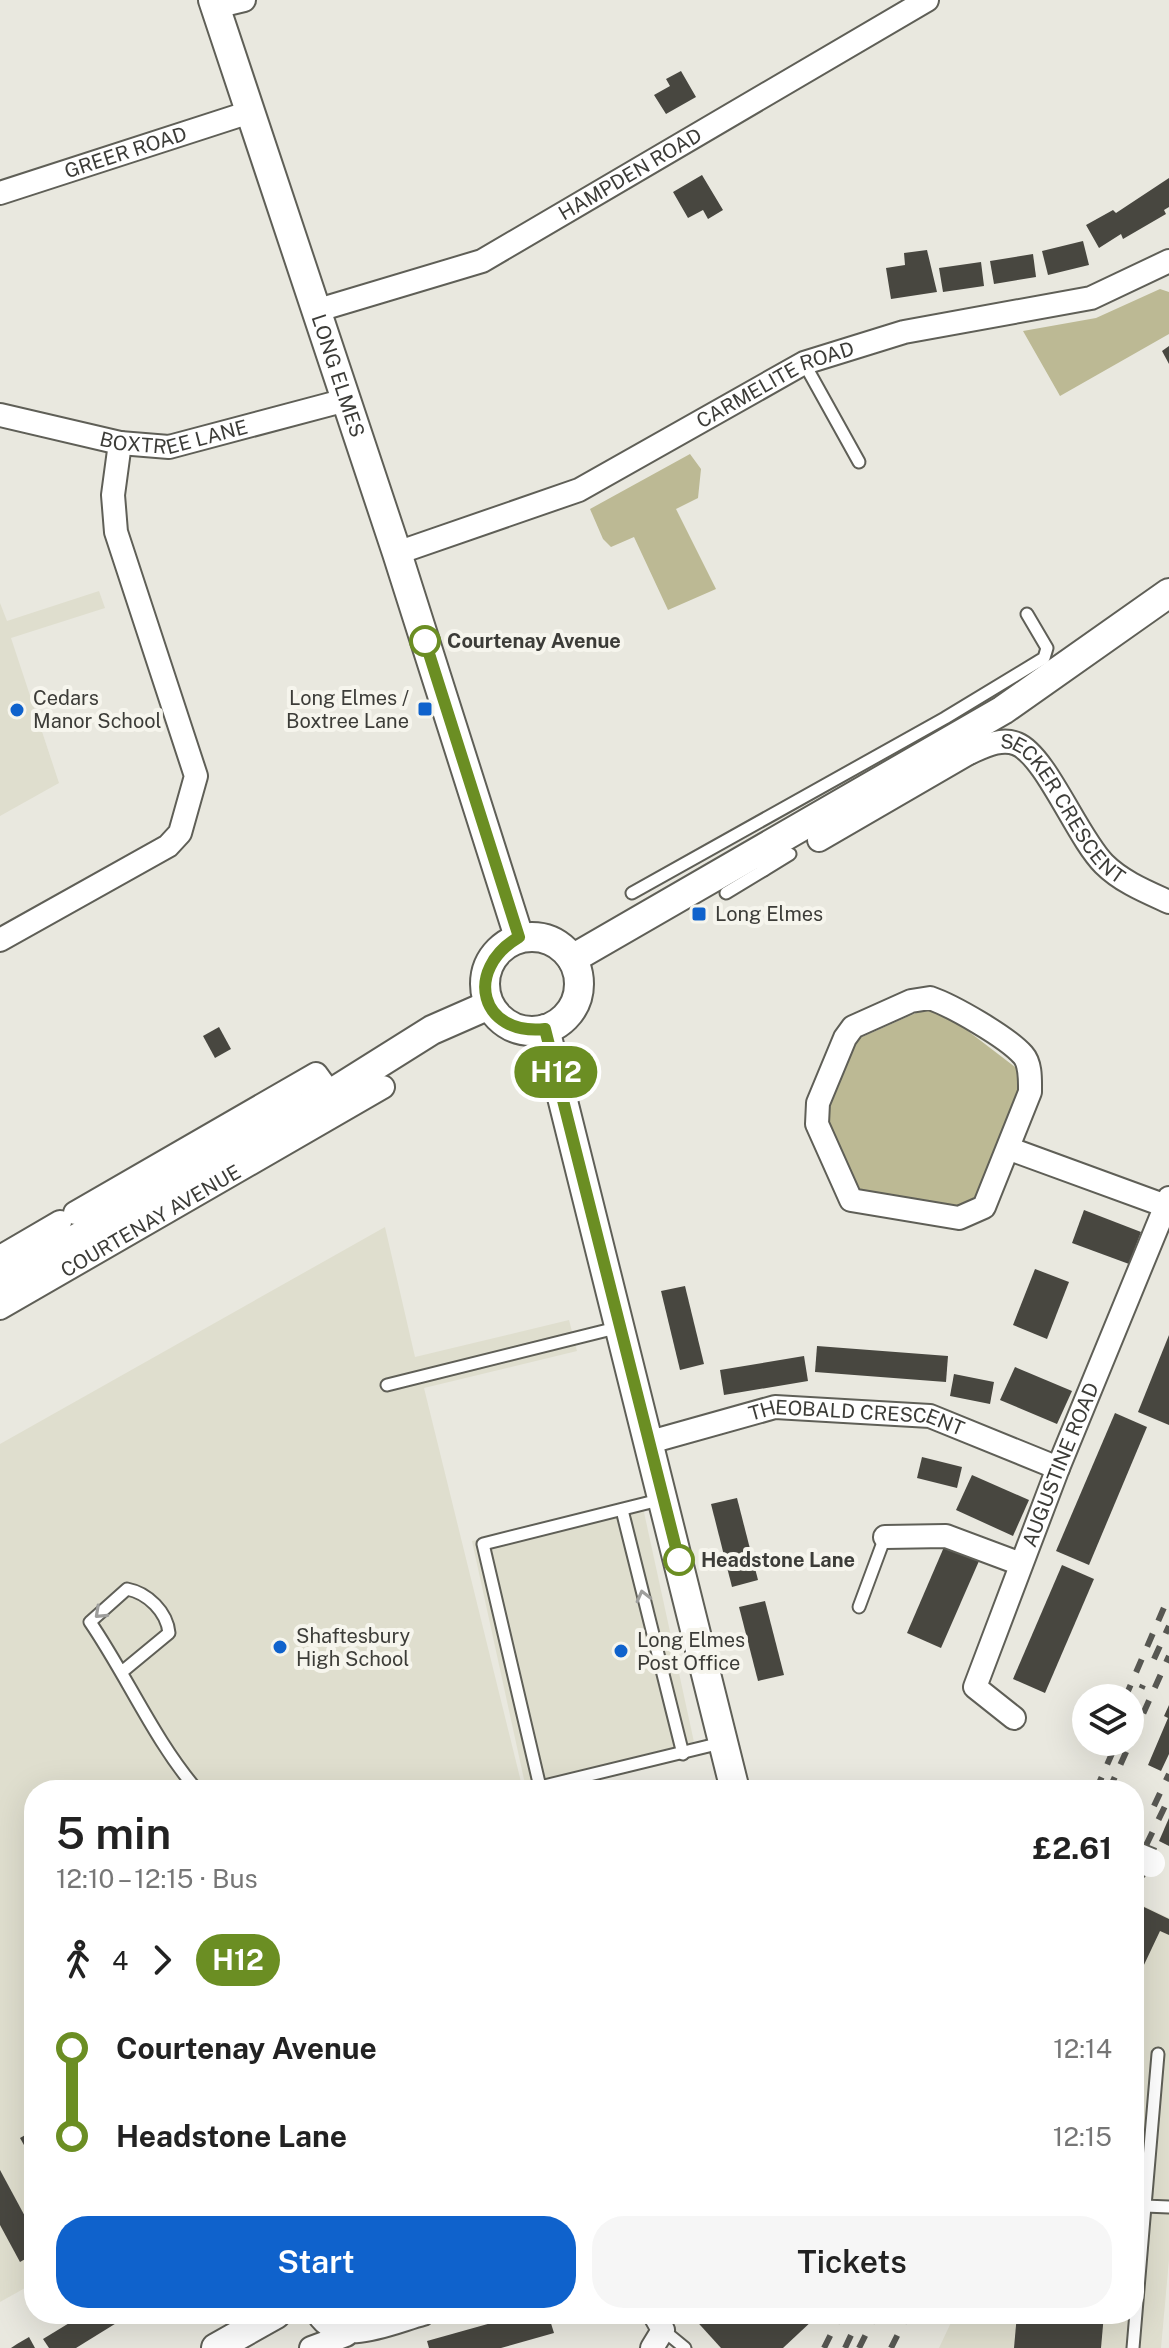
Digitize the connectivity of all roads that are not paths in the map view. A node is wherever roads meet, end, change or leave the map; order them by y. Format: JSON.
{"nodes":[{"id":1,"x":244,"y":0,"type":"edge"},
{"id":2,"x":927,"y":0,"type":"edge"},
{"id":3,"x":214,"y":3,"type":"edge"},
{"id":4,"x":250,"y":112,"type":"junction"},
{"id":5,"x":0,"y":193,"type":"edge"},
{"id":6,"x":1169,"y":261,"type":"edge"},
{"id":7,"x":315,"y":311,"type":"junction"},
{"id":8,"x":804,"y":363,"type":"junction"},
{"id":9,"x":346,"y":400,"type":"junction"},
{"id":10,"x":0,"y":415,"type":"edge"},
{"id":11,"x":120,"y":443,"type":"junction"},
{"id":12,"x":859,"y":462,"type":"dead end"},
{"id":13,"x":397,"y":553,"type":"junction"},
{"id":14,"x":1169,"y":593,"type":"edge"},
{"id":15,"x":1027,"y":614,"type":"dead end"},
{"id":16,"x":957,"y":736,"type":"junction"},
{"id":17,"x":790,"y":854,"type":"dead end"},
{"id":18,"x":760,"y":862,"type":"junction"},
{"id":19,"x":713,"y":875,"type":"junction"},
{"id":20,"x":632,"y":893,"type":"dead end"},
{"id":21,"x":1169,"y":902,"type":"edge"},
{"id":22,"x":519,"y":937,"type":"junction"},
{"id":23,"x":0,"y":940,"type":"edge"},
{"id":24,"x":572,"y":959,"type":"junction"},
{"id":25,"x":489,"y":1005,"type":"junction"},
{"id":26,"x":545,"y":1029,"type":"junction"},
{"id":27,"x":383,"y":1087,"type":"dead end"},
{"id":28,"x":336,"y":1102,"type":"junction"},
{"id":29,"x":1010,"y":1149,"type":"junction"},
{"id":30,"x":1167,"y":1202,"type":"edge"},
{"id":31,"x":74,"y":1233,"type":"junction"},
{"id":32,"x":39,"y":1246,"type":"junction"},
{"id":33,"x":0,"y":1257,"type":"edge"},
{"id":34,"x":0,"y":1282,"type":"edge"},
{"id":35,"x":0,"y":1308,"type":"edge"},
{"id":36,"x":621,"y":1327,"type":"junction"},
{"id":37,"x":387,"y":1385,"type":"dead end"},
{"id":38,"x":650,"y":1442,"type":"junction"},
{"id":39,"x":1058,"y":1468,"type":"junction"},
{"id":40,"x":664,"y":1498,"type":"junction"},
{"id":41,"x":622,"y":1510,"type":"junction"},
{"id":42,"x":885,"y":1537,"type":"joint"},
{"id":43,"x":1021,"y":1564,"type":"junction"},
{"id":44,"x":859,"y":1607,"type":"dead end"},
{"id":45,"x":123,"y":1671,"type":"junction"},
{"id":46,"x":1014,"y":1718,"type":"dead end"},
{"id":47,"x":723,"y":1743,"type":"junction"},
{"id":48,"x":683,"y":1754,"type":"junction"},
{"id":49,"x":190,"y":1780,"type":"edge"},
{"id":50,"x":538,"y":1780,"type":"edge"},
{"id":51,"x":570,"y":1780,"type":"edge"},
{"id":52,"x":732,"y":1780,"type":"edge"},
{"id":53,"x":1158,"y":2054,"type":"dead end"},
{"id":54,"x":1145,"y":2206,"type":"junction"},
{"id":55,"x":1169,"y":2207,"type":"edge"},
{"id":56,"x":1144,"y":2218,"type":"edge"},
{"id":57,"x":258,"y":2324,"type":"edge"},
{"id":58,"x":324,"y":2324,"type":"edge"},
{"id":59,"x":386,"y":2324,"type":"edge"},
{"id":60,"x":1135,"y":2324,"type":"edge"},
{"id":61,"x":657,"y":2331,"type":"edge"},
{"id":62,"x":346,"y":2335,"type":"junction"},
{"id":63,"x":216,"y":2348,"type":"edge"},
{"id":64,"x":311,"y":2348,"type":"edge"},
{"id":65,"x":685,"y":2348,"type":"edge"},
{"id":66,"x":1133,"y":2348,"type":"edge"}],
"edges":[{"from":1,"to":3,"type":"street"},
{"from":2,"to":7,"type":"street","name":"HAMPDEN ROAD"},
{"from":3,"to":4,"type":"street","name":"LONG ELMES"},
{"from":4,"to":5,"type":"street","name":"GREER ROAD"},
{"from":4,"to":7,"type":"street","name":"LONG ELMES"},
{"from":6,"to":8,"type":"street","name":"CARMELITE ROAD"},
{"from":7,"to":9,"type":"street","name":"LONG ELMES"},
{"from":8,"to":12,"type":"lane"},
{"from":8,"to":13,"type":"street","name":"CARMELITE ROAD"},
{"from":9,"to":11,"type":"street","name":"BOXTREE LANE"},
{"from":9,"to":13,"type":"street","name":"LONG ELMES"},
{"from":10,"to":11,"type":"street","name":"BOXTREE LANE"},
{"from":11,"to":23,"type":"street"},
{"from":13,"to":22,"type":"street","name":"LONG ELMES"},
{"from":14,"to":16,"type":"street"},
{"from":15,"to":16,"type":"lane"},
{"from":16,"to":18,"type":"street"},
{"from":16,"to":19,"type":"lane"},
{"from":16,"to":21,"type":"street","name":"SECKER CRESCENT"},
{"from":17,"to":18,"type":"lane"},
{"from":18,"to":19,"type":"street"},
{"from":19,"to":20,"type":"lane"},
{"from":19,"to":24,"type":"street"},
{"from":22,"to":24,"type":"street"},
{"from":22,"to":25,"type":"street"},
{"from":24,"to":26,"type":"street"},
{"from":25,"to":26,"type":"street"},
{"from":25,"to":28,"type":"street","name":"COURTENAY AVENUE"},
{"from":26,"to":36,"type":"street"},
{"from":27,"to":28,"type":"street","name":"COURTENAY AVENUE"},
{"from":28,"to":31,"type":"street","name":"COURTENAY AVENUE"},
{"from":28,"to":31,"type":"street","name":"COURTENAY AVENUE"},
{"from":29,"to":29,"type":"street"},
{"from":29,"to":30,"type":"street"},
{"from":30,"to":39,"type":"street","name":"AUGUSTINE ROAD"},
{"from":31,"to":32,"type":"street","name":"COURTENAY AVENUE"},
{"from":31,"to":35,"type":"street","name":"COURTENAY AVENUE"},
{"from":32,"to":33,"type":"street","name":"COURTENAY AVENUE"},
{"from":32,"to":34,"type":"street","name":"COURTENAY AVENUE"},
{"from":36,"to":37,"type":"lane"},
{"from":36,"to":38,"type":"street"},
{"from":38,"to":39,"type":"street","name":"THEOBALD CRESCENT"},
{"from":38,"to":40,"type":"street"},
{"from":39,"to":43,"type":"street","name":"AUGUSTINE ROAD"},
{"from":40,"to":41,"type":"lane"},
{"from":40,"to":47,"type":"street"},
{"from":48,"to":41,"type":"lane","one_way":true},
{"from":41,"to":50,"type":"lane"},
{"from":42,"to":43,"type":"street"},
{"from":42,"to":44,"type":"lane"},
{"from":43,"to":46,"type":"street","name":"AUGUSTINE ROAD"},
{"from":45,"to":45,"type":"lane","one_way":true},
{"from":45,"to":49,"type":"lane"},
{"from":47,"to":48,"type":"lane"},
{"from":47,"to":52,"type":"street"},
{"from":48,"to":51,"type":"lane"},
{"from":53,"to":54,"type":"lane"},
{"from":54,"to":55,"type":"lane"},
{"from":54,"to":56,"type":"lane"},
{"from":57,"to":63,"type":"street"},
{"from":58,"to":62,"type":"street"},
{"from":59,"to":62,"type":"street"},
{"from":60,"to":66,"type":"lane"},
{"from":61,"to":65,"type":"lane"},
{"from":62,"to":64,"type":"street"}]}
